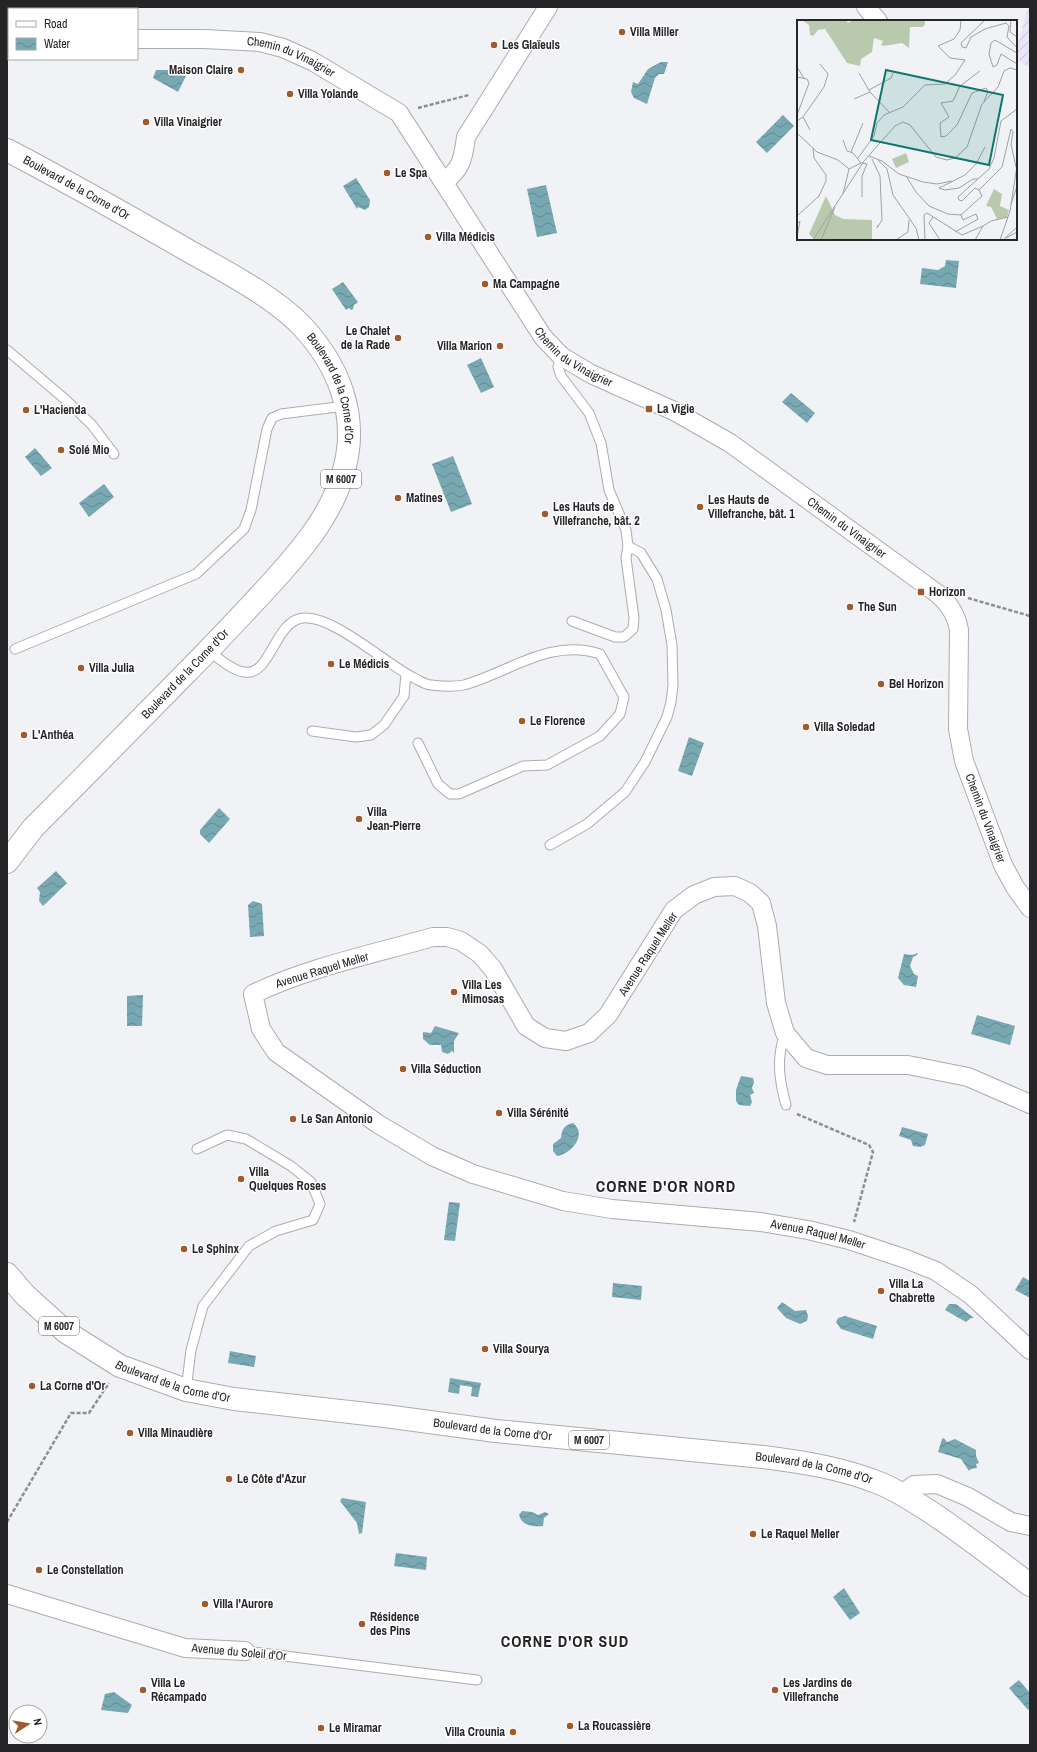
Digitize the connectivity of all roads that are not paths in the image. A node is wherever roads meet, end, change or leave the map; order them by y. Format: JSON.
{"nodes":[{"id":1,"x":548,"y":7,"type":"edge"},
{"id":2,"x":866,"y":7,"type":"edge"},
{"id":3,"x":877,"y":20,"type":"edge"},
{"id":4,"x":138,"y":39,"type":"edge"},
{"id":5,"x":7,"y":150,"type":"edge"},
{"id":6,"x":444,"y":182,"type":"junction"},
{"id":7,"x":7,"y":350,"type":"edge"},
{"id":8,"x":561,"y":356,"type":"junction"},
{"id":9,"x":347,"y":406,"type":"junction"},
{"id":10,"x":114,"y":454,"type":"dead end"},
{"id":11,"x":628,"y":546,"type":"junction"},
{"id":12,"x":572,"y":621,"type":"dead end"},
{"id":13,"x":15,"y":649,"type":"dead end"},
{"id":14,"x":208,"y":650,"type":"junction"},
{"id":15,"x":406,"y":674,"type":"junction"},
{"id":16,"x":312,"y":731,"type":"dead end"},
{"id":17,"x":418,"y":743,"type":"dead end"},
{"id":18,"x":550,"y":845,"type":"dead end"},
{"id":19,"x":7,"y":862,"type":"edge"},
{"id":20,"x":1030,"y":908,"type":"edge"},
{"id":21,"x":786,"y":1034,"type":"junction"},
{"id":22,"x":1030,"y":1104,"type":"edge"},
{"id":23,"x":786,"y":1105,"type":"road end"},
{"id":24,"x":198,"y":1149,"type":"dead end"},
{"id":25,"x":7,"y":1274,"type":"edge"},
{"id":26,"x":1030,"y":1350,"type":"edge"},
{"id":27,"x":186,"y":1390,"type":"junction"},
{"id":28,"x":902,"y":1494,"type":"junction"},
{"id":29,"x":1030,"y":1526,"type":"edge"},
{"id":30,"x":1030,"y":1585,"type":"edge"},
{"id":31,"x":7,"y":1594,"type":"edge"},
{"id":32,"x":245,"y":1651,"type":"joint"},
{"id":33,"x":477,"y":1680,"type":"dead end"}],
"edges":[{"from":1,"to":6,"type":"street"},
{"from":2,"to":3,"type":"street"},
{"from":4,"to":6,"type":"street","name":"Chemin du Vinaigrier"},
{"from":5,"to":9,"type":"main road","name":"Boulevard de la Corne d'Or","number":"M 6007"},
{"from":6,"to":8,"type":"street","name":"Chemin du Vinaigrier"},
{"from":7,"to":10,"type":"lane"},
{"from":8,"to":11,"type":"lane"},
{"from":8,"to":20,"type":"street","name":"Chemin du Vinaigrier"},
{"from":9,"to":13,"type":"lane"},
{"from":9,"to":14,"type":"main road","name":"Boulevard de la Corne d'Or","number":"M 6007"},
{"from":11,"to":12,"type":"lane"},
{"from":11,"to":18,"type":"lane"},
{"from":14,"to":15,"type":"lane"},
{"from":14,"to":19,"type":"main road","name":"Boulevard de la Corne d'Or","number":"M 6007"},
{"from":15,"to":16,"type":"lane"},
{"from":15,"to":17,"type":"lane"},
{"from":21,"to":22,"type":"street","name":"Avenue Raquel Meller"},
{"from":21,"to":23,"type":"lane"},
{"from":21,"to":26,"type":"street","name":"Avenue Raquel Meller"},
{"from":24,"to":27,"type":"lane"},
{"from":25,"to":27,"type":"main road","name":"Boulevard de la Corne d'Or","number":"M 6007"},
{"from":27,"to":28,"type":"main road","name":"Boulevard de la Corne d'Or","number":"M 6007"},
{"from":28,"to":29,"type":"street"},
{"from":28,"to":30,"type":"main road","name":"Boulevard de la Corne d'Or","number":"M 6007"},
{"from":31,"to":32,"type":"street","name":"Avenue du Soleil d'Or"},
{"from":32,"to":33,"type":"lane","name":"Avenue du Soleil d'Or"}]}
